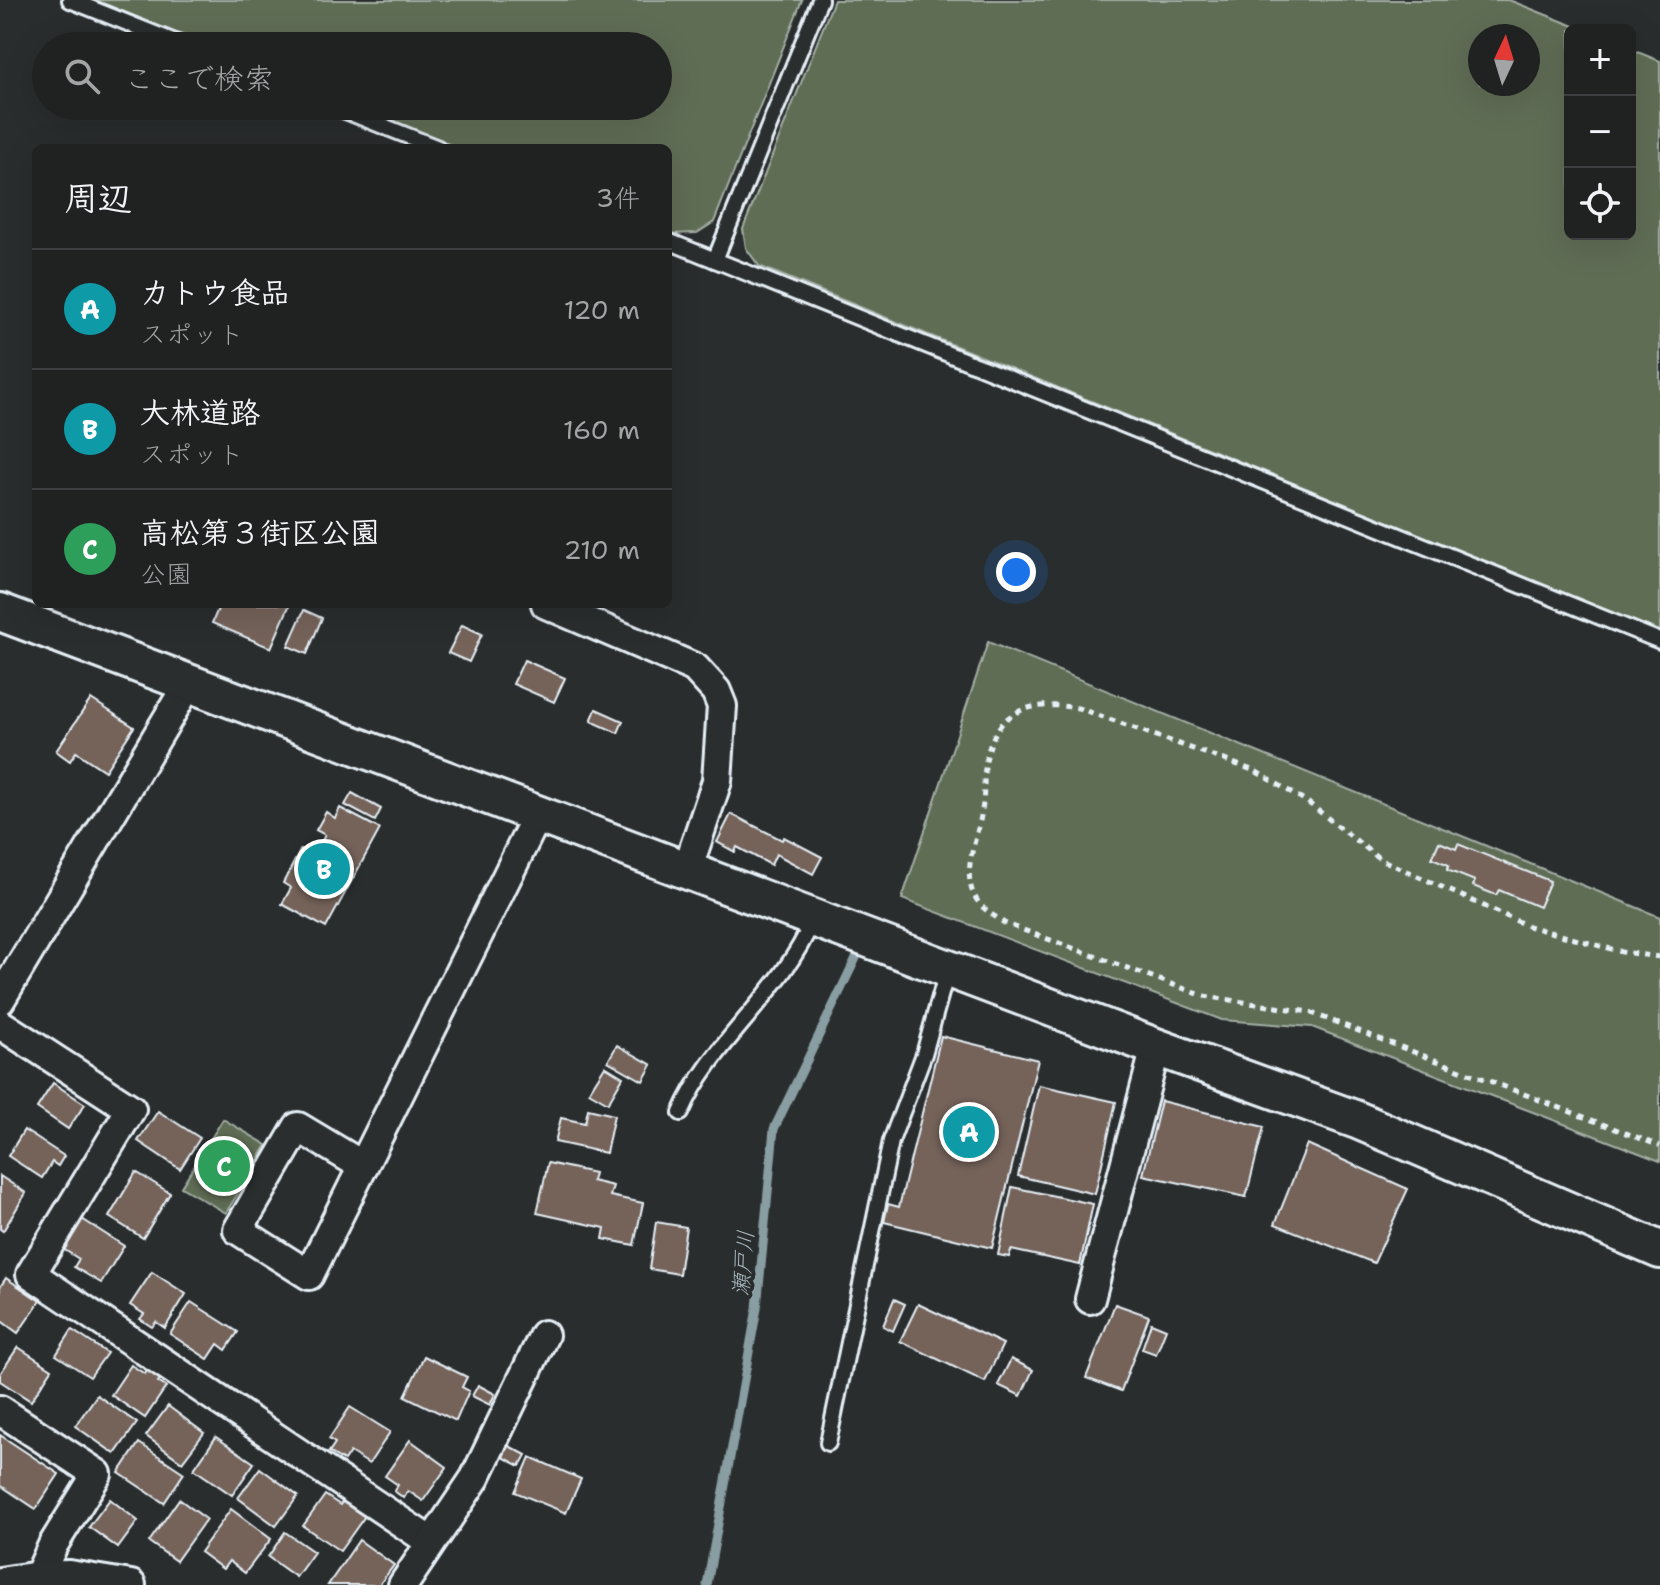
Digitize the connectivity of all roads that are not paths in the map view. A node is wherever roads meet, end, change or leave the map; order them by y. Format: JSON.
{"nodes":[{"id":1,"x":70,"y":0,"type":"edge"},
{"id":2,"x":820,"y":0,"type":"edge"},
{"id":3,"x":150,"y":32,"type":"edge"},
{"id":4,"x":368,"y":120,"type":"edge"},
{"id":5,"x":428,"y":144,"type":"edge"},
{"id":6,"x":672,"y":243,"type":"edge"},
{"id":7,"x":715,"y":260,"type":"junction"},
{"id":8,"x":555,"y":608,"type":"edge"},
{"id":9,"x":0,"y":612,"type":"edge"},
{"id":10,"x":1660,"y":641,"type":"edge"},
{"id":11,"x":189,"y":683,"type":"junction"},
{"id":12,"x":538,"y":814,"type":"junction"},
{"id":13,"x":687,"y":870,"type":"junction"},
{"id":14,"x":814,"y":917,"type":"junction"},
{"id":15,"x":948,"y":968,"type":"junction"},
{"id":16,"x":0,"y":1000,"type":"edge"},
{"id":17,"x":0,"y":1024,"type":"edge"},
{"id":18,"x":1156,"y":1047,"type":"junction"},
{"id":19,"x":681,"y":1113,"type":"dead end"},
{"id":20,"x":363,"y":1166,"type":"junction"},
{"id":21,"x":1660,"y":1250,"type":"edge"},
{"id":22,"x":1090,"y":1299,"type":"dead end"},
{"id":23,"x":544,"y":1335,"type":"dead end"},
{"id":24,"x":0,"y":1410,"type":"edge"},
{"id":25,"x":828,"y":1443,"type":"dead end"},
{"id":26,"x":431,"y":1542,"type":"junction"},
{"id":27,"x":39,"y":1576,"type":"junction"},
{"id":28,"x":0,"y":1582,"type":"edge"},
{"id":29,"x":131,"y":1585,"type":"edge"},
{"id":30,"x":403,"y":1585,"type":"edge"}],
"edges":[{"from":1,"to":3,"type":"lane"},
{"from":2,"to":7,"type":"lane"},
{"from":4,"to":5,"type":"lane"},
{"from":6,"to":7,"type":"lane"},
{"from":7,"to":10,"type":"lane"},
{"from":8,"to":13,"type":"street"},
{"from":9,"to":11,"type":"street"},
{"from":11,"to":12,"type":"street"},
{"from":11,"to":16,"type":"street"},
{"from":12,"to":13,"type":"street"},
{"from":12,"to":20,"type":"street"},
{"from":13,"to":14,"type":"street"},
{"from":14,"to":15,"type":"street"},
{"from":14,"to":19,"type":"lane"},
{"from":15,"to":18,"type":"street"},
{"from":15,"to":25,"type":"lane"},
{"from":17,"to":26,"type":"street"},
{"from":18,"to":21,"type":"street"},
{"from":18,"to":22,"type":"street"},
{"from":20,"to":20,"type":"street"},
{"from":23,"to":26,"type":"street"},
{"from":24,"to":27,"type":"street"},
{"from":26,"to":30,"type":"street"},
{"from":27,"to":28,"type":"street"},
{"from":27,"to":29,"type":"street"}]}
